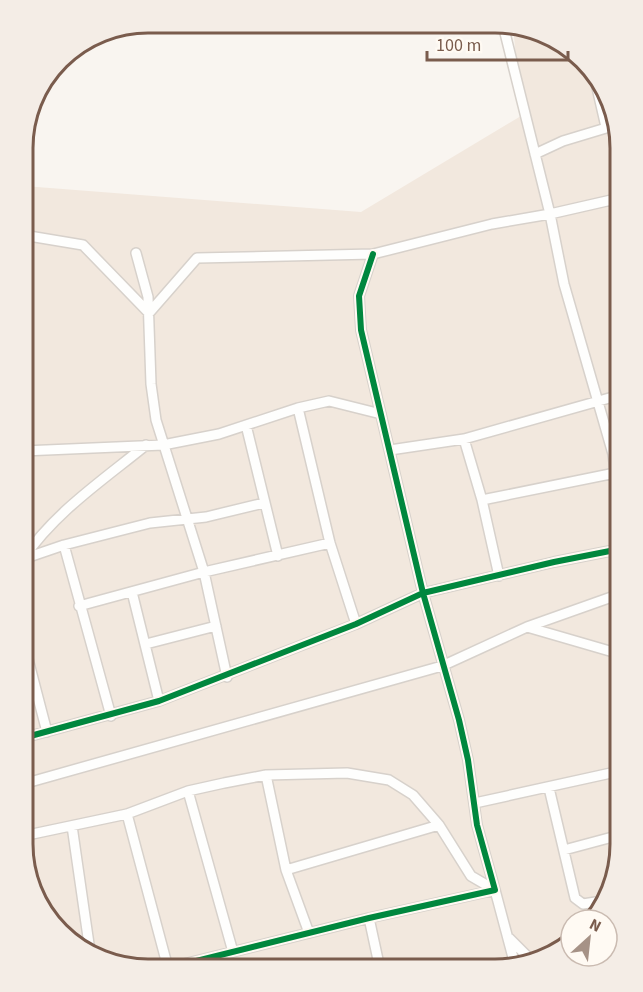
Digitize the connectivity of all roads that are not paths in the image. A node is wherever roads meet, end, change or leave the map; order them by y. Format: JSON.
{"nodes":[{"id":1,"x":505,"y":34,"type":"edge"},
{"id":2,"x":599,"y":100,"type":"edge"},
{"id":3,"x":606,"y":128,"type":"joint"},
{"id":4,"x":535,"y":154,"type":"junction"},
{"id":5,"x":610,"y":201,"type":"edge"},
{"id":6,"x":550,"y":214,"type":"junction"},
{"id":7,"x":33,"y":237,"type":"edge"},
{"id":8,"x":136,"y":253,"type":"dead end"},
{"id":9,"x":373,"y":254,"type":"junction"},
{"id":10,"x":149,"y":313,"type":"junction"},
{"id":11,"x":610,"y":398,"type":"edge"},
{"id":12,"x":598,"y":401,"type":"junction"},
{"id":13,"x":298,"y":408,"type":"junction"},
{"id":14,"x":381,"y":414,"type":"junction"},
{"id":15,"x":246,"y":424,"type":"junction"},
{"id":16,"x":464,"y":439,"type":"junction"},
{"id":17,"x":610,"y":444,"type":"edge"},
{"id":18,"x":146,"y":445,"type":"junction"},
{"id":19,"x":163,"y":445,"type":"junction"},
{"id":20,"x":390,"y":450,"type":"junction"},
{"id":21,"x":33,"y":451,"type":"edge"},
{"id":22,"x":610,"y":475,"type":"edge"},
{"id":23,"x":482,"y":500,"type":"junction"},
{"id":24,"x":264,"y":503,"type":"junction"},
{"id":25,"x":187,"y":519,"type":"junction"},
{"id":26,"x":330,"y":543,"type":"junction"},
{"id":27,"x":33,"y":544,"type":"edge"},
{"id":28,"x":63,"y":545,"type":"junction"},
{"id":29,"x":610,"y":551,"type":"edge"},
{"id":30,"x":33,"y":556,"type":"edge"},
{"id":31,"x":278,"y":556,"type":"junction"},
{"id":32,"x":204,"y":572,"type":"junction"},
{"id":33,"x":499,"y":576,"type":"junction"},
{"id":34,"x":132,"y":592,"type":"junction"},
{"id":35,"x":423,"y":594,"type":"junction"},
{"id":36,"x":610,"y":598,"type":"edge"},
{"id":37,"x":79,"y":606,"type":"junction"},
{"id":38,"x":356,"y":624,"type":"junction"},
{"id":39,"x":216,"y":626,"type":"junction"},
{"id":40,"x":527,"y":627,"type":"junction"},
{"id":41,"x":146,"y":644,"type":"junction"},
{"id":42,"x":610,"y":651,"type":"edge"},
{"id":43,"x":441,"y":666,"type":"junction"},
{"id":44,"x":226,"y":677,"type":"junction"},
{"id":45,"x":33,"y":680,"type":"edge"},
{"id":46,"x":159,"y":701,"type":"junction"},
{"id":47,"x":111,"y":716,"type":"junction"},
{"id":48,"x":46,"y":732,"type":"junction"},
{"id":49,"x":33,"y":735,"type":"edge"},
{"id":50,"x":610,"y":773,"type":"edge"},
{"id":51,"x":266,"y":775,"type":"junction"},
{"id":52,"x":33,"y":781,"type":"edge"},
{"id":53,"x":549,"y":788,"type":"junction"},
{"id":54,"x":188,"y":791,"type":"junction"},
{"id":55,"x":475,"y":803,"type":"junction"},
{"id":56,"x":127,"y":814,"type":"junction"},
{"id":57,"x":439,"y":825,"type":"junction"},
{"id":58,"x":72,"y":826,"type":"junction"},
{"id":59,"x":33,"y":834,"type":"edge"},
{"id":60,"x":610,"y":838,"type":"edge"},
{"id":61,"x":564,"y":850,"type":"junction"},
{"id":62,"x":286,"y":870,"type":"junction"},
{"id":63,"x":495,"y":890,"type":"junction"},
{"id":64,"x":594,"y":902,"type":"edge"},
{"id":65,"x":369,"y":918,"type":"junction"},
{"id":66,"x":309,"y":933,"type":"junction"},
{"id":67,"x":507,"y":937,"type":"junction"},
{"id":68,"x":89,"y":942,"type":"edge"},
{"id":69,"x":233,"y":952,"type":"junction"},
{"id":70,"x":525,"y":955,"type":"edge"},
{"id":71,"x":513,"y":958,"type":"edge"},
{"id":72,"x":165,"y":959,"type":"edge"},
{"id":73,"x":206,"y":959,"type":"edge"},
{"id":74,"x":378,"y":959,"type":"edge"}],
"edges":[{"from":1,"to":4,"type":"street"},
{"from":2,"to":3,"type":"street"},
{"from":3,"to":4,"type":"street"},
{"from":4,"to":6,"type":"street"},
{"from":5,"to":6,"type":"street"},
{"from":6,"to":9,"type":"street"},
{"from":6,"to":12,"type":"street"},
{"from":7,"to":10,"type":"street"},
{"from":8,"to":10,"type":"street"},
{"from":9,"to":10,"type":"street"},
{"from":9,"to":14,"type":"street"},
{"from":10,"to":19,"type":"street"},
{"from":11,"to":12,"type":"street"},
{"from":12,"to":16,"type":"street"},
{"from":12,"to":17,"type":"street"},
{"from":13,"to":14,"type":"street"},
{"from":13,"to":15,"type":"street"},
{"from":13,"to":26,"type":"street"},
{"from":14,"to":20,"type":"street"},
{"from":15,"to":19,"type":"street"},
{"from":15,"to":24,"type":"street"},
{"from":16,"to":20,"type":"street"},
{"from":16,"to":23,"type":"street"},
{"from":18,"to":19,"type":"street"},
{"from":18,"to":21,"type":"street"},
{"from":18,"to":27,"type":"street"},
{"from":19,"to":25,"type":"street"},
{"from":20,"to":35,"type":"street"},
{"from":22,"to":23,"type":"street"},
{"from":23,"to":33,"type":"street"},
{"from":24,"to":25,"type":"street"},
{"from":24,"to":31,"type":"street"},
{"from":25,"to":28,"type":"street"},
{"from":25,"to":32,"type":"street"},
{"from":26,"to":31,"type":"street"},
{"from":26,"to":38,"type":"street"},
{"from":28,"to":30,"type":"street"},
{"from":28,"to":37,"type":"street"},
{"from":29,"to":33,"type":"street"},
{"from":31,"to":32,"type":"street"},
{"from":32,"to":34,"type":"street"},
{"from":32,"to":39,"type":"street"},
{"from":33,"to":35,"type":"street"},
{"from":34,"to":37,"type":"street"},
{"from":34,"to":41,"type":"street"},
{"from":35,"to":38,"type":"street"},
{"from":35,"to":43,"type":"street"},
{"from":36,"to":40,"type":"street"},
{"from":37,"to":47,"type":"street"},
{"from":38,"to":44,"type":"street"},
{"from":39,"to":41,"type":"street"},
{"from":39,"to":44,"type":"street"},
{"from":40,"to":42,"type":"street"},
{"from":40,"to":43,"type":"street"},
{"from":41,"to":46,"type":"street"},
{"from":43,"to":52,"type":"street"},
{"from":43,"to":55,"type":"street"},
{"from":44,"to":46,"type":"street"},
{"from":45,"to":48,"type":"street"},
{"from":46,"to":47,"type":"street"},
{"from":47,"to":48,"type":"street"},
{"from":48,"to":49,"type":"street"},
{"from":50,"to":53,"type":"street"},
{"from":51,"to":54,"type":"street"},
{"from":51,"to":57,"type":"street"},
{"from":51,"to":62,"type":"street"},
{"from":53,"to":55,"type":"street"},
{"from":53,"to":61,"type":"street"},
{"from":54,"to":56,"type":"street"},
{"from":54,"to":69,"type":"street"},
{"from":55,"to":63,"type":"street"},
{"from":56,"to":58,"type":"street"},
{"from":56,"to":72,"type":"street"},
{"from":57,"to":62,"type":"street"},
{"from":57,"to":63,"type":"street"},
{"from":58,"to":59,"type":"street"},
{"from":58,"to":68,"type":"street"},
{"from":60,"to":61,"type":"street"},
{"from":61,"to":64,"type":"street"},
{"from":62,"to":66,"type":"street"},
{"from":63,"to":65,"type":"street"},
{"from":63,"to":67,"type":"street"},
{"from":65,"to":66,"type":"street"},
{"from":65,"to":74,"type":"street"},
{"from":66,"to":69,"type":"street"},
{"from":67,"to":70,"type":"street"},
{"from":67,"to":71,"type":"street"},
{"from":69,"to":73,"type":"street"}]}
